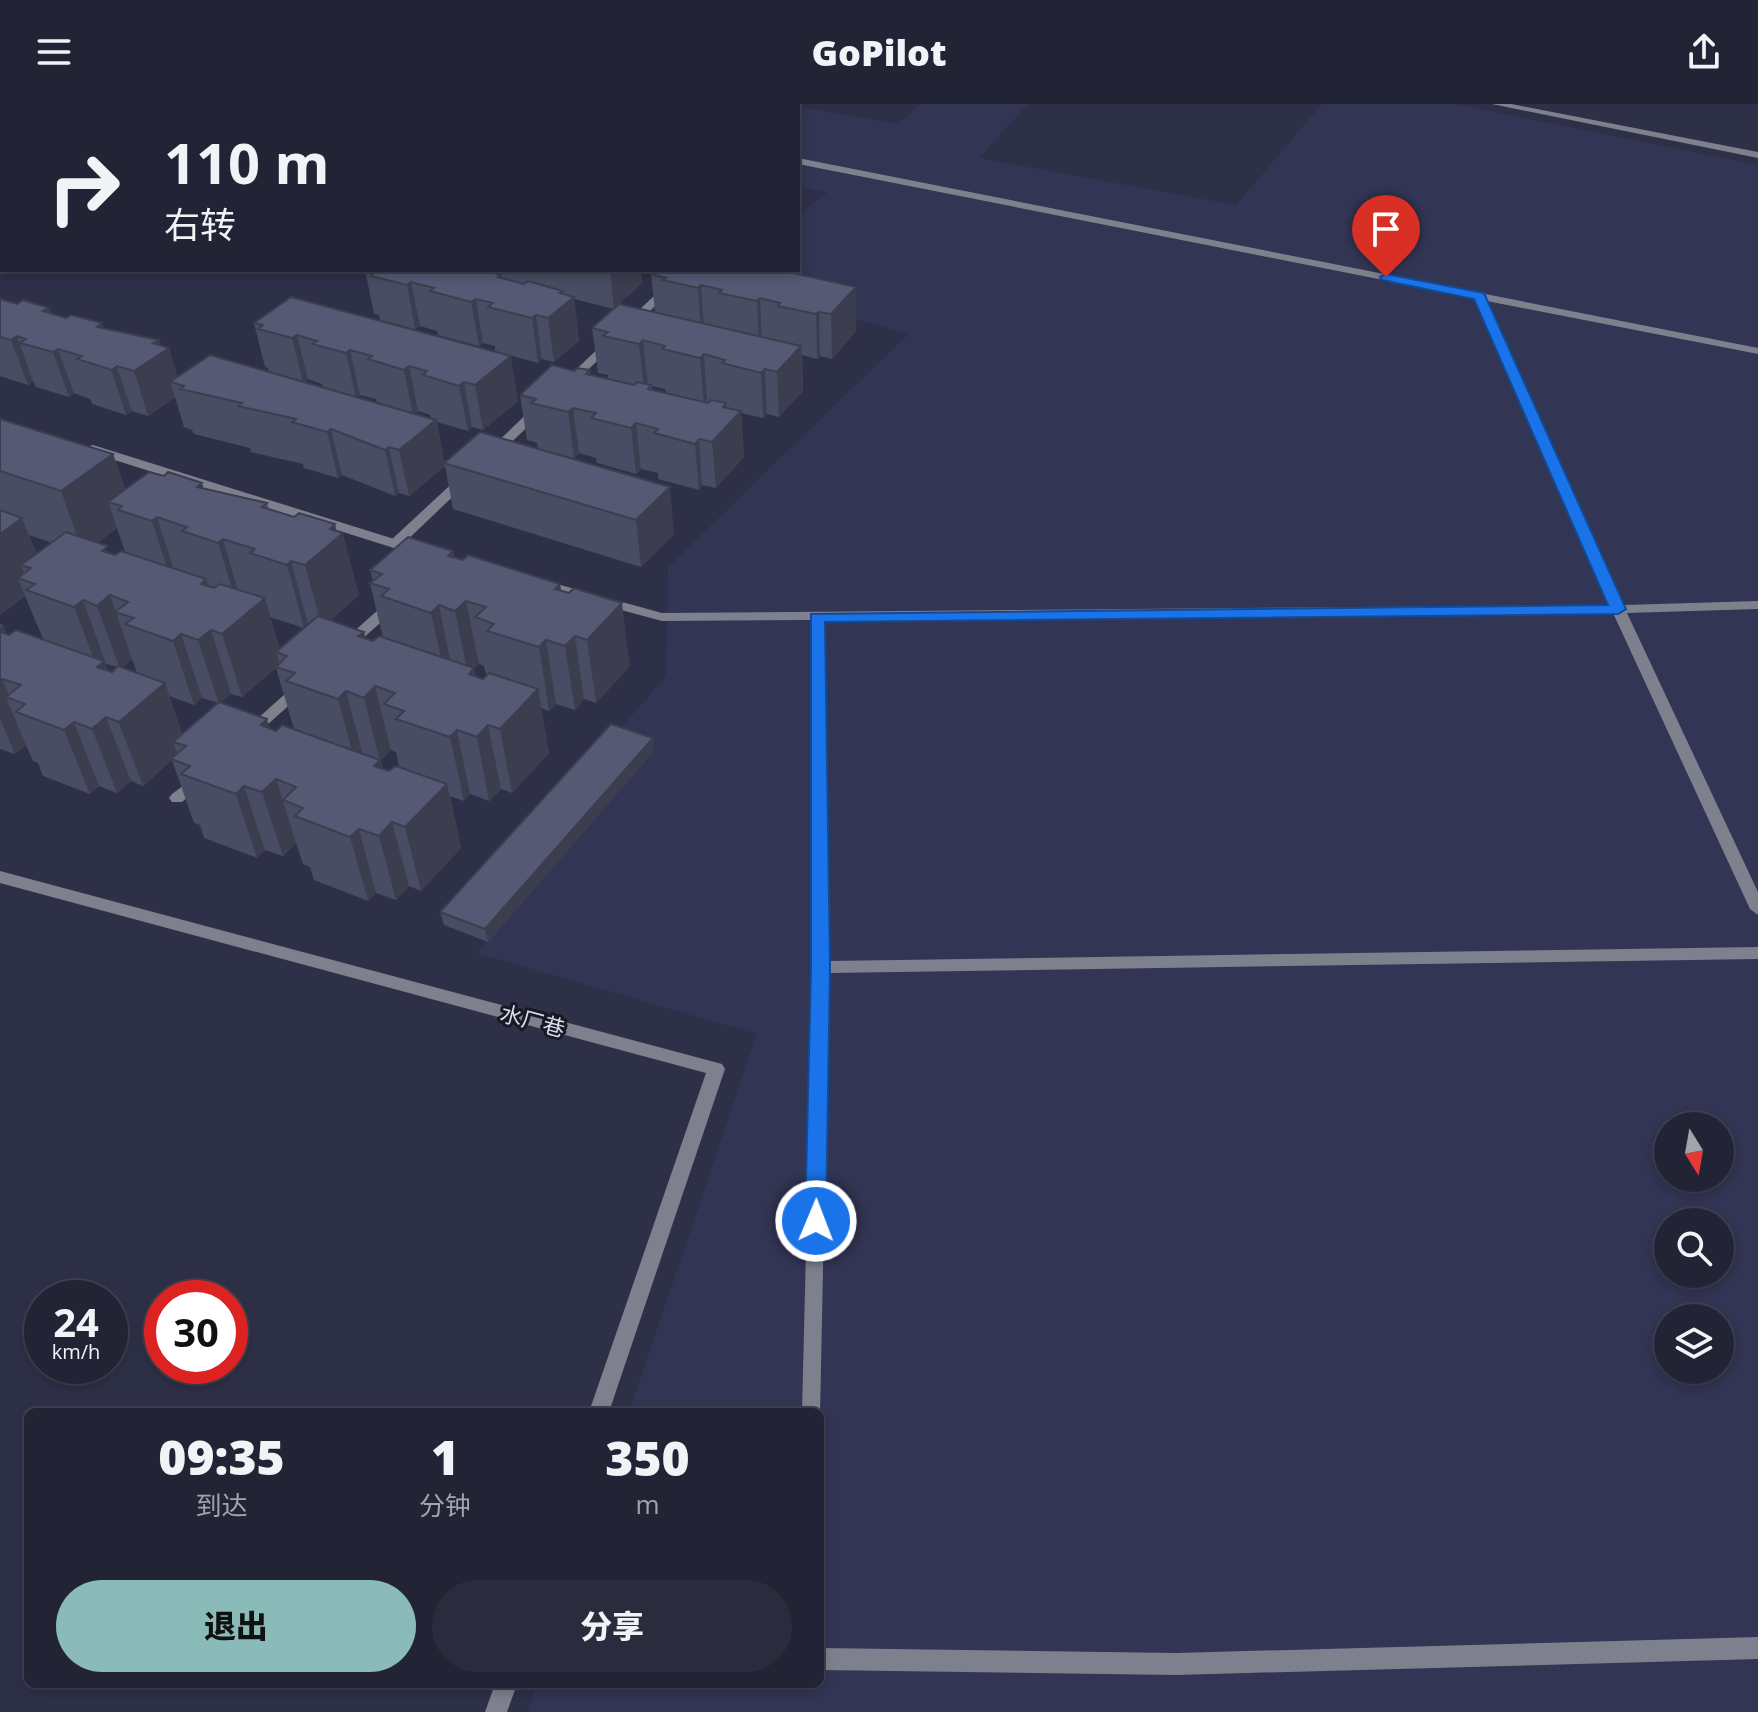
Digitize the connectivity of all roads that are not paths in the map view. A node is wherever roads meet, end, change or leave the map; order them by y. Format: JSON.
{"nodes":[{"id":1,"x":1497,"y":104,"type":"edge"},
{"id":2,"x":1758,"y":155,"type":"edge"},
{"id":3,"x":800,"y":161,"type":"edge"},
{"id":4,"x":686,"y":272,"type":"edge"},
{"id":5,"x":1479,"y":296,"type":"junction"},
{"id":6,"x":1758,"y":351,"type":"edge"},
{"id":7,"x":76,"y":444,"type":"edge"},
{"id":8,"x":485,"y":460,"type":"edge"},
{"id":9,"x":474,"y":470,"type":"edge"},
{"id":10,"x":395,"y":544,"type":"junction"},
{"id":11,"x":432,"y":555,"type":"edge"},
{"id":12,"x":531,"y":582,"type":"edge"},
{"id":13,"x":409,"y":589,"type":"edge"},
{"id":14,"x":1758,"y":605,"type":"edge"},
{"id":15,"x":1618,"y":609,"type":"junction"},
{"id":16,"x":817,"y":617,"type":"junction"},
{"id":17,"x":340,"y":652,"type":"edge"},
{"id":18,"x":316,"y":673,"type":"edge"},
{"id":19,"x":235,"y":746,"type":"edge"},
{"id":20,"x":212,"y":767,"type":"edge"},
{"id":21,"x":177,"y":798,"type":"edge"},
{"id":22,"x":0,"y":877,"type":"edge"},
{"id":23,"x":1758,"y":909,"type":"edge"},
{"id":24,"x":1758,"y":953,"type":"edge"},
{"id":25,"x":821,"y":967,"type":"junction"},
{"id":26,"x":600,"y":1408,"type":"edge"},
{"id":27,"x":812,"y":1408,"type":"edge"},
{"id":28,"x":1758,"y":1648,"type":"edge"},
{"id":29,"x":824,"y":1659,"type":"edge"},
{"id":30,"x":505,"y":1688,"type":"edge"},
{"id":31,"x":496,"y":1712,"type":"edge"}],
"edges":[{"from":1,"to":2,"type":"street"},
{"from":3,"to":5,"type":"street"},
{"from":4,"to":8,"type":"street"},
{"from":5,"to":6,"type":"street"},
{"from":5,"to":15,"type":"street"},
{"from":7,"to":10,"type":"street"},
{"from":9,"to":10,"type":"street"},
{"from":10,"to":11,"type":"street"},
{"from":12,"to":16,"type":"street"},
{"from":13,"to":17,"type":"street"},
{"from":14,"to":15,"type":"street"},
{"from":15,"to":16,"type":"street"},
{"from":15,"to":23,"type":"street"},
{"from":16,"to":25,"type":"street"},
{"from":18,"to":19,"type":"street"},
{"from":20,"to":21,"type":"street"},
{"from":22,"to":26,"type":"street","name":"水厂巷"},
{"from":24,"to":25,"type":"street"},
{"from":25,"to":27,"type":"street"},
{"from":28,"to":29,"type":"street"},
{"from":30,"to":31,"type":"street"}]}
